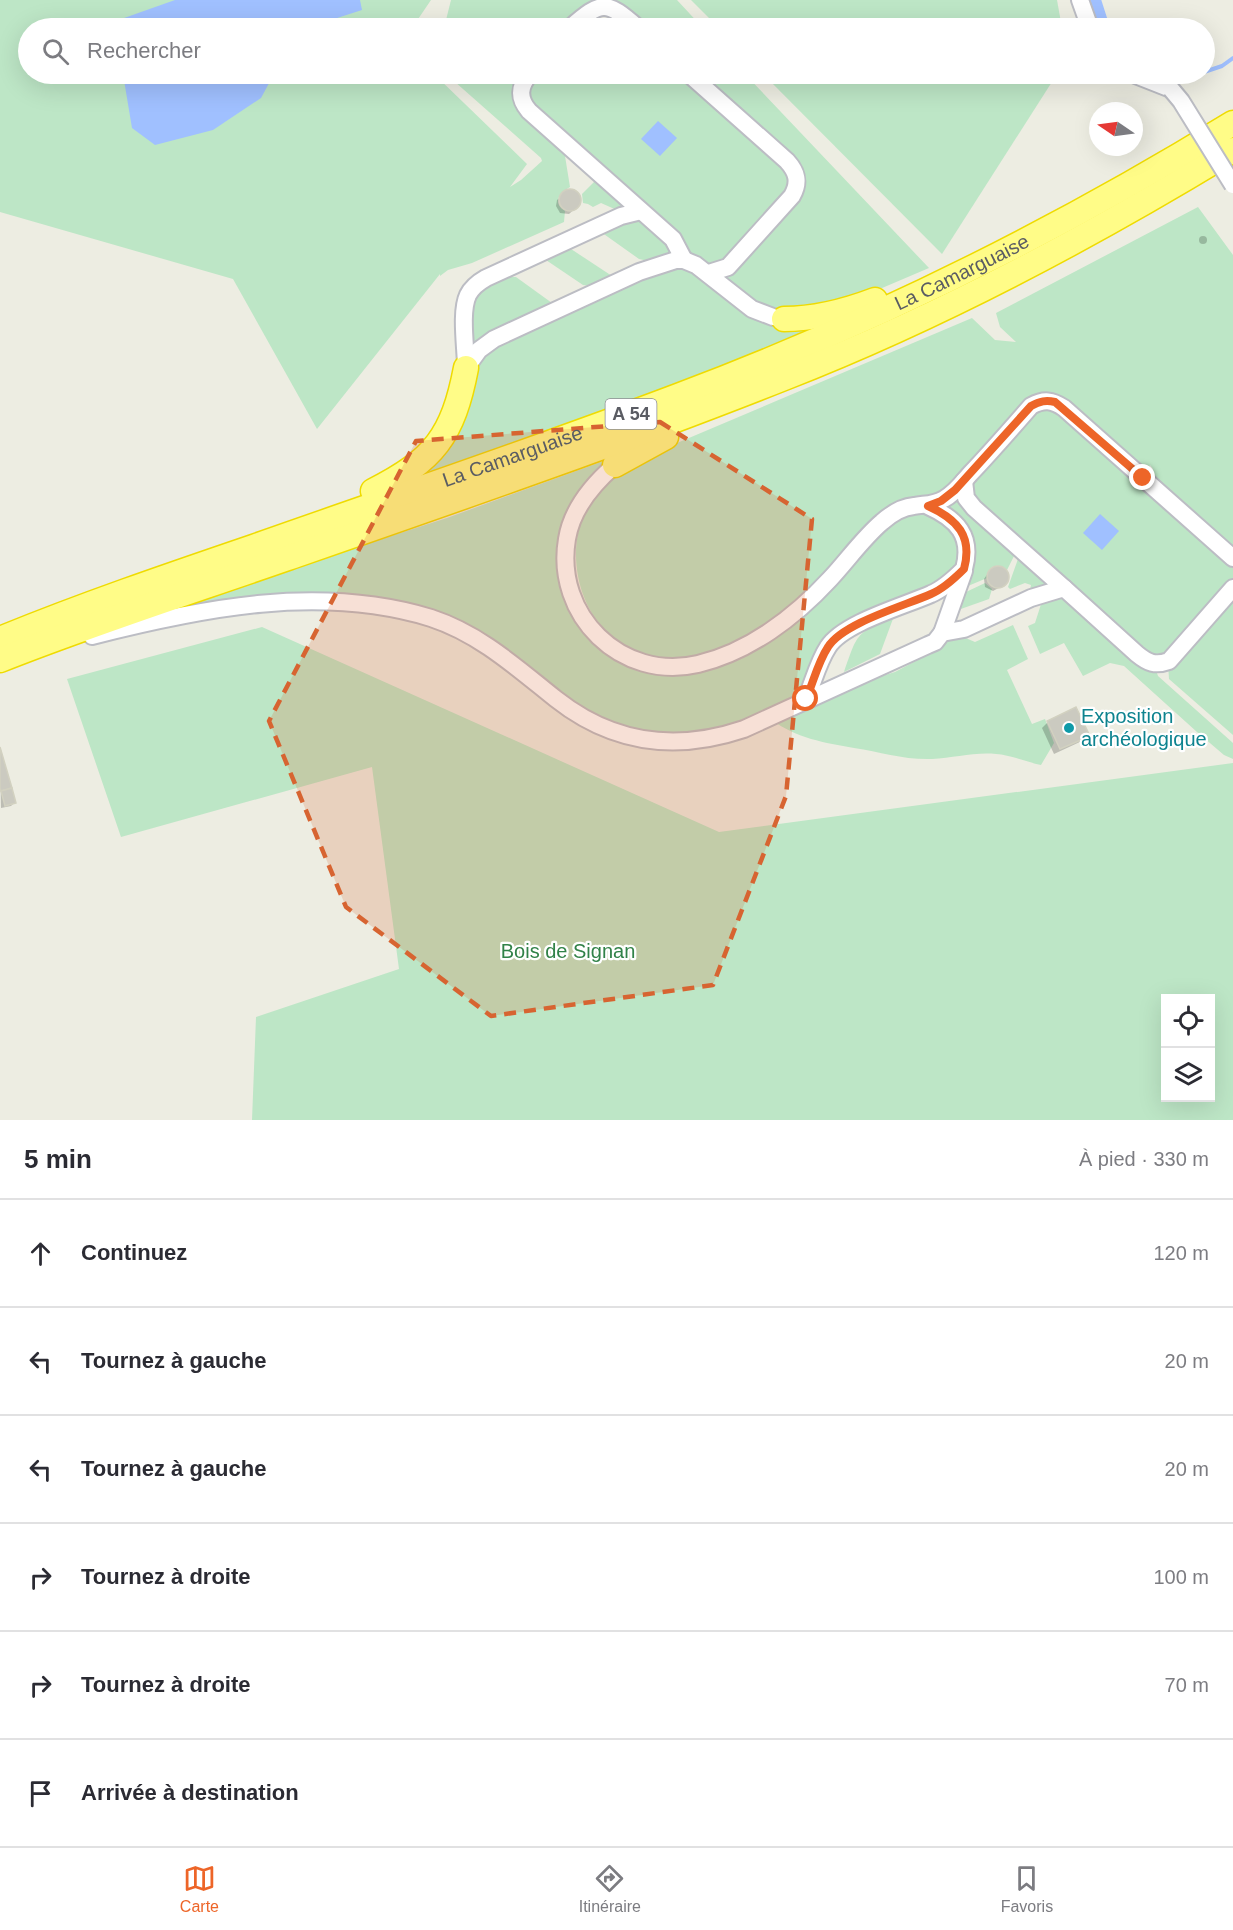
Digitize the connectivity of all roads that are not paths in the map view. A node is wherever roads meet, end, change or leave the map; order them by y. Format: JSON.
{"nodes":[{"id":1,"x":1080,"y":0,"type":"edge"},
{"id":2,"x":580,"y":18,"type":"edge"},
{"id":3,"x":627,"y":18,"type":"edge"},
{"id":4,"x":1086,"y":18,"type":"edge"},
{"id":5,"x":523,"y":84,"type":"edge"},
{"id":6,"x":700,"y":84,"type":"edge"},
{"id":7,"x":1158,"y":84,"type":"edge"},
{"id":8,"x":1233,"y":123,"type":"edge"},
{"id":9,"x":1233,"y":150,"type":"edge"},
{"id":10,"x":1233,"y":185,"type":"edge"},
{"id":11,"x":1097,"y":202,"type":"junction"},
{"id":12,"x":641,"y":211,"type":"junction"},
{"id":13,"x":684,"y":260,"type":"junction"},
{"id":14,"x":709,"y":273,"type":"junction"},
{"id":15,"x":784,"y":319,"type":"joint"},
{"id":16,"x":466,"y":368,"type":"junction"},
{"id":17,"x":786,"y":378,"type":"junction"},
{"id":18,"x":615,"y":465,"type":"joint"},
{"id":19,"x":964,"y":481,"type":"junction"},
{"id":20,"x":928,"y":506,"type":"junction"},
{"id":21,"x":1233,"y":558,"type":"edge"},
{"id":22,"x":964,"y":569,"type":"junction"},
{"id":23,"x":1064,"y":588,"type":"junction"},
{"id":24,"x":1233,"y":588,"type":"edge"},
{"id":25,"x":132,"y":589,"type":"junction"},
{"id":26,"x":942,"y":633,"type":"junction"},
{"id":27,"x":0,"y":639,"type":"edge"},
{"id":28,"x":68,"y":642,"type":"joint"},
{"id":29,"x":0,"y":662,"type":"edge"},
{"id":30,"x":806,"y":699,"type":"junction"}],
"edges":[{"from":1,"to":4,"type":"street"},
{"from":2,"to":3,"type":"street"},
{"from":5,"to":12,"type":"street"},
{"from":6,"to":14,"type":"street"},
{"from":7,"to":10,"type":"street","bridge":true},
{"from":8,"to":11,"type":"highway","name":"La Camarguaise","number":"A 54"},
{"from":9,"to":17,"type":"highway","name":"La Camarguaise","number":"A 54"},
{"from":11,"to":15,"type":"highway"},
{"from":11,"to":25,"type":"highway","name":"La Camarguaise","number":"A 54"},
{"from":12,"to":13,"type":"street"},
{"from":12,"to":16,"type":"street"},
{"from":13,"to":14,"type":"street"},
{"from":13,"to":16,"type":"street"},
{"from":14,"to":15,"type":"street"},
{"from":16,"to":25,"type":"highway"},
{"from":17,"to":18,"type":"highway"},
{"from":17,"to":29,"type":"highway","name":"La Camarguaise","number":"A 54"},
{"from":18,"to":20,"type":"street"},
{"from":19,"to":20,"type":"street"},
{"from":19,"to":21,"type":"street"},
{"from":19,"to":23,"type":"street"},
{"from":20,"to":22,"type":"street"},
{"from":22,"to":26,"type":"street"},
{"from":22,"to":30,"type":"street"},
{"from":23,"to":24,"type":"street"},
{"from":23,"to":26,"type":"street"},
{"from":25,"to":27,"type":"highway","name":"La Camarguaise","number":"A 54"},
{"from":26,"to":30,"type":"street"},
{"from":28,"to":29,"type":"highway"},
{"from":28,"to":30,"type":"street"}]}
